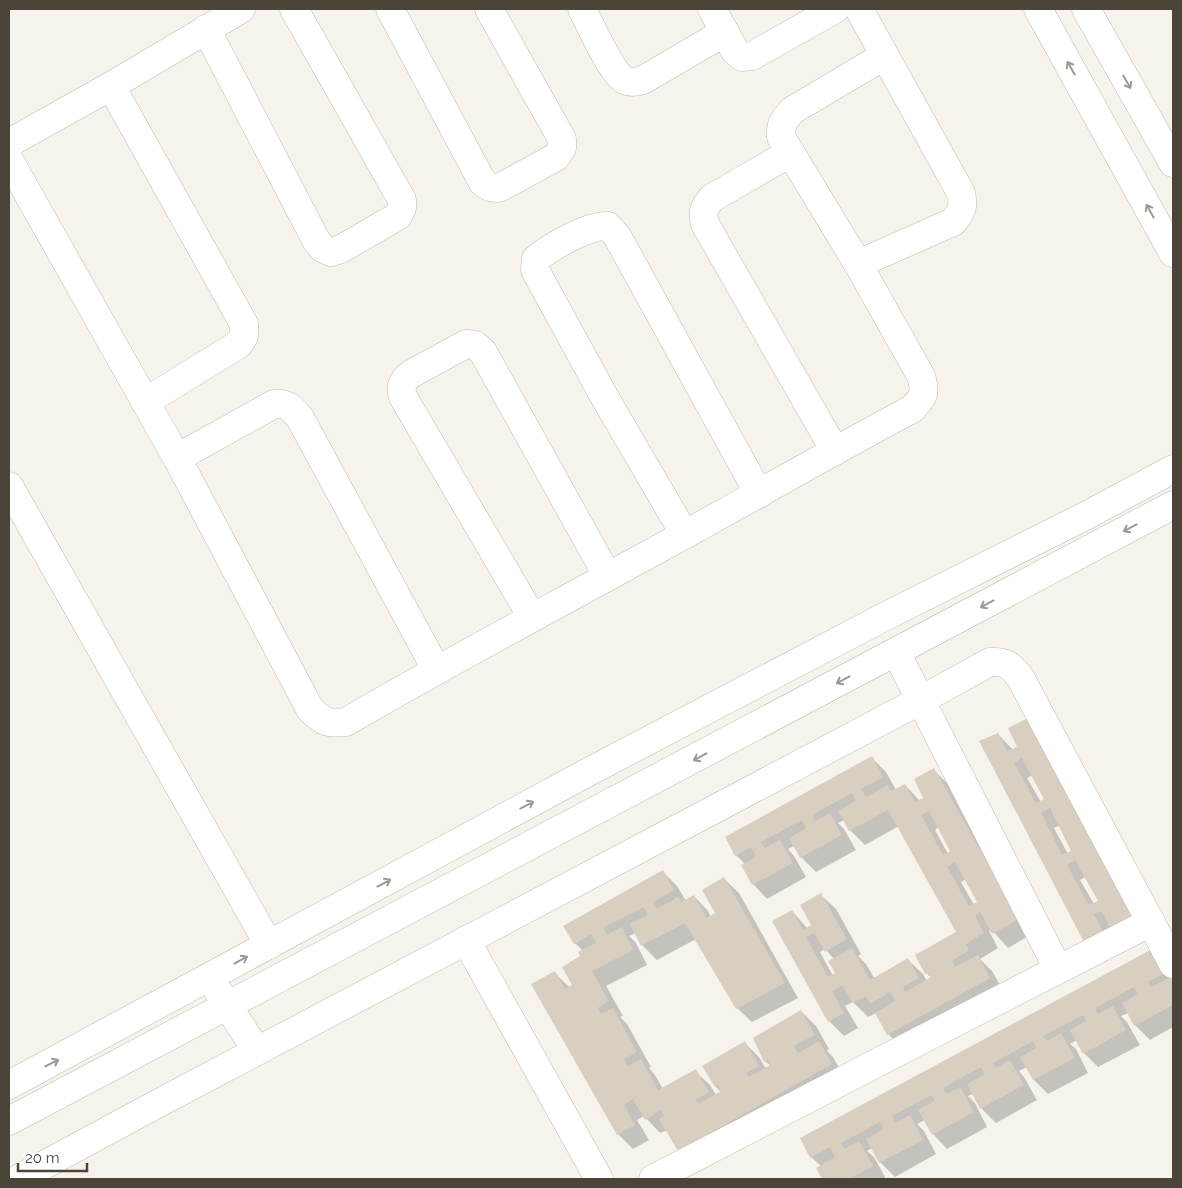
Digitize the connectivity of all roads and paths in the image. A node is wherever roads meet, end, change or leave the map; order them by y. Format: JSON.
{"nodes":[{"id":1,"x":241,"y":9,"type":"edge"},
{"id":2,"x":294,"y":9,"type":"edge"},
{"id":3,"x":390,"y":9,"type":"edge"},
{"id":4,"x":489,"y":9,"type":"edge"},
{"id":5,"x":582,"y":9,"type":"edge"},
{"id":6,"x":712,"y":9,"type":"edge"},
{"id":7,"x":836,"y":9,"type":"edge"},
{"id":8,"x":859,"y":9,"type":"edge"},
{"id":9,"x":1038,"y":9,"type":"edge"},
{"id":10,"x":1086,"y":9,"type":"edge"},
{"id":11,"x":206,"y":30,"type":"junction"},
{"id":12,"x":725,"y":32,"type":"junction"},
{"id":13,"x":884,"y":56,"type":"junction"},
{"id":14,"x":111,"y":86,"type":"junction"},
{"id":15,"x":9,"y":143,"type":"edge"},
{"id":16,"x":790,"y":153,"type":"junction"},
{"id":17,"x":9,"y":160,"type":"edge"},
{"id":18,"x":1173,"y":163,"type":"edge"},
{"id":19,"x":1173,"y":253,"type":"edge"},
{"id":20,"x":858,"y":264,"type":"junction"},
{"id":21,"x":146,"y":402,"type":"junction"},
{"id":22,"x":835,"y":451,"type":"junction"},
{"id":23,"x":177,"y":458,"type":"junction"},
{"id":24,"x":1173,"y":470,"type":"edge"},
{"id":25,"x":9,"y":486,"type":"edge"},
{"id":26,"x":759,"y":494,"type":"junction"},
{"id":27,"x":1173,"y":505,"type":"edge"},
{"id":28,"x":685,"y":535,"type":"junction"},
{"id":29,"x":608,"y":577,"type":"junction"},
{"id":30,"x":532,"y":617,"type":"junction"},
{"id":31,"x":896,"y":652,"type":"junction"},
{"id":32,"x":436,"y":669,"type":"junction"},
{"id":33,"x":921,"y":700,"type":"junction"},
{"id":34,"x":1151,"y":922,"type":"junction"},
{"id":35,"x":466,"y":940,"type":"junction"},
{"id":36,"x":269,"y":945,"type":"junction"},
{"id":37,"x":1173,"y":964,"type":"edge"},
{"id":38,"x":1058,"y":969,"type":"junction"},
{"id":39,"x":209,"y":978,"type":"junction"},
{"id":40,"x":228,"y":1006,"type":"junction"},
{"id":41,"x":257,"y":1052,"type":"junction"},
{"id":42,"x":9,"y":1085,"type":"edge"},
{"id":43,"x":9,"y":1121,"type":"edge"},
{"id":44,"x":32,"y":1176,"type":"edge"},
{"id":45,"x":599,"y":1179,"type":"edge"},
{"id":46,"x":653,"y":1179,"type":"edge"}],
"edges":[{"from":1,"to":11,"type":"street"},
{"from":2,"to":11,"type":"street"},
{"from":3,"to":4,"type":"street"},
{"from":5,"to":12,"type":"street"},
{"from":6,"to":12,"type":"street"},
{"from":7,"to":12,"type":"street"},
{"from":8,"to":13,"type":"street"},
{"from":19,"to":9,"type":"street","one_way":true},
{"from":10,"to":18,"type":"street","one_way":true},
{"from":11,"to":14,"type":"street"},
{"from":13,"to":16,"type":"street"},
{"from":13,"to":20,"type":"street"},
{"from":14,"to":15,"type":"street"},
{"from":14,"to":21,"type":"street"},
{"from":16,"to":20,"type":"street"},
{"from":16,"to":22,"type":"street"},
{"from":17,"to":21,"type":"street"},
{"from":20,"to":22,"type":"street"},
{"from":21,"to":23,"type":"street"},
{"from":22,"to":26,"type":"street"},
{"from":23,"to":32,"type":"street"},
{"from":23,"to":32,"type":"street"},
{"from":36,"to":24,"type":"street","one_way":true},
{"from":25,"to":36,"type":"street"},
{"from":26,"to":28,"type":"street"},
{"from":26,"to":28,"type":"street"},
{"from":27,"to":31,"type":"street","one_way":true},
{"from":28,"to":29,"type":"street"},
{"from":29,"to":30,"type":"street"},
{"from":29,"to":30,"type":"street"},
{"from":30,"to":32,"type":"street"},
{"from":31,"to":33,"type":"street"},
{"from":31,"to":40,"type":"street","one_way":true},
{"from":33,"to":34,"type":"street"},
{"from":33,"to":35,"type":"street"},
{"from":33,"to":38,"type":"street"},
{"from":34,"to":37,"type":"street"},
{"from":34,"to":38,"type":"street"},
{"from":35,"to":41,"type":"street"},
{"from":35,"to":45,"type":"street"},
{"from":39,"to":36,"type":"street","one_way":true},
{"from":38,"to":46,"type":"street"},
{"from":39,"to":40,"type":"street"},
{"from":42,"to":39,"type":"street","one_way":true},
{"from":40,"to":41,"type":"street"},
{"from":40,"to":43,"type":"street"},
{"from":41,"to":44,"type":"street"}]}
